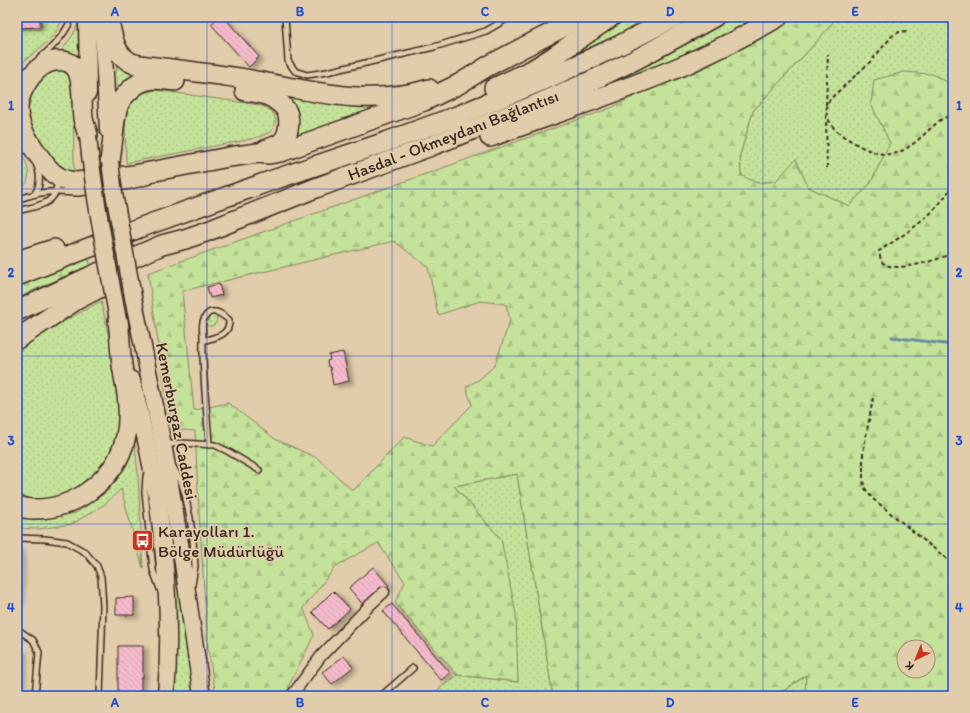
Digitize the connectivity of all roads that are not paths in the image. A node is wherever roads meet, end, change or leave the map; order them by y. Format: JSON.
{"nodes":[{"id":1,"x":72,"y":17,"type":"edge"},
{"id":2,"x":87,"y":17,"type":"edge"},
{"id":3,"x":102,"y":17,"type":"edge"},
{"id":4,"x":108,"y":17,"type":"edge"},
{"id":5,"x":285,"y":17,"type":"edge"},
{"id":6,"x":510,"y":17,"type":"edge"},
{"id":7,"x":584,"y":17,"type":"edge"},
{"id":8,"x":611,"y":17,"type":"edge"},
{"id":9,"x":676,"y":17,"type":"edge"},
{"id":10,"x":714,"y":17,"type":"edge"},
{"id":11,"x":778,"y":17,"type":"edge"},
{"id":12,"x":38,"y":60,"type":"dead end"},
{"id":13,"x":488,"y":66,"type":"junction"},
{"id":14,"x":17,"y":129,"type":"edge"},
{"id":15,"x":88,"y":136,"type":"junction"},
{"id":16,"x":28,"y":151,"type":"dead end"},
{"id":17,"x":258,"y":153,"type":"junction"},
{"id":18,"x":342,"y":157,"type":"junction"},
{"id":19,"x":34,"y":161,"type":"dead end"},
{"id":20,"x":110,"y":162,"type":"junction"},
{"id":21,"x":229,"y":163,"type":"dead end"},
{"id":22,"x":152,"y":181,"type":"dead end"},
{"id":23,"x":57,"y":184,"type":"junction"},
{"id":24,"x":313,"y":189,"type":"junction"},
{"id":25,"x":35,"y":194,"type":"junction"},
{"id":26,"x":17,"y":200,"type":"edge"},
{"id":27,"x":17,"y":211,"type":"edge"},
{"id":28,"x":148,"y":225,"type":"junction"},
{"id":29,"x":185,"y":239,"type":"junction"},
{"id":30,"x":17,"y":261,"type":"edge"},
{"id":31,"x":17,"y":276,"type":"edge"},
{"id":32,"x":76,"y":300,"type":"junction"},
{"id":33,"x":17,"y":311,"type":"edge"},
{"id":34,"x":118,"y":320,"type":"junction"},
{"id":35,"x":17,"y":328,"type":"edge"},
{"id":36,"x":17,"y":339,"type":"edge"},
{"id":37,"x":203,"y":341,"type":"junction"},
{"id":38,"x":209,"y":445,"type":"junction"},
{"id":39,"x":164,"y":450,"type":"junction"},
{"id":40,"x":259,"y":470,"type":"dead end"},
{"id":41,"x":17,"y":506,"type":"edge"},
{"id":42,"x":17,"y":538,"type":"edge"},
{"id":43,"x":384,"y":592,"type":"dead end"},
{"id":44,"x":17,"y":629,"type":"edge"},
{"id":45,"x":413,"y":668,"type":"dead end"},
{"id":46,"x":35,"y":696,"type":"edge"},
{"id":47,"x":100,"y":696,"type":"edge"},
{"id":48,"x":166,"y":696,"type":"edge"},
{"id":49,"x":202,"y":696,"type":"edge"},
{"id":50,"x":293,"y":696,"type":"edge"},
{"id":51,"x":381,"y":696,"type":"edge"}],
"edges":[{"from":1,"to":12,"type":"lane"},
{"from":2,"to":15,"type":"main road","name":"Kemerburgaz Caddesi"},
{"from":3,"to":20,"type":"main road","name":"Kemerburgaz Caddesi"},
{"from":4,"to":13,"type":"highway"},
{"from":5,"to":6,"type":"lane"},
{"from":7,"to":13,"type":"highway"},
{"from":8,"to":18,"type":"highway"},
{"from":9,"to":18,"type":"highway","name":"Hasdal - Okmeydanı Bağlantısı"},
{"from":10,"to":24,"type":"highway","name":"Hasdal - Okmeydanı Bağlantısı"},
{"from":11,"to":24,"type":"highway"},
{"from":13,"to":17,"type":"highway"},
{"from":14,"to":16,"type":"lane"},
{"from":15,"to":23,"type":"highway"},
{"from":15,"to":34,"type":"main road","name":"Kemerburgaz Caddesi","bridge":true},
{"from":17,"to":20,"type":"highway"},
{"from":17,"to":21,"type":"lane"},
{"from":17,"to":23,"type":"highway"},
{"from":18,"to":28,"type":"highway","name":"Hasdal - Okmeydanı Bağlantısı"},
{"from":19,"to":25,"type":"lane"},
{"from":20,"to":39,"type":"main road","name":"Kemerburgaz Caddesi","bridge":true},
{"from":22,"to":23,"type":"lane"},
{"from":23,"to":25,"type":"lane"},
{"from":23,"to":27,"type":"lane"},
{"from":24,"to":29,"type":"highway","name":"Hasdal - Okmeydanı Bağlantısı"},
{"from":25,"to":26,"type":"lane"},
{"from":28,"to":30,"type":"highway"},
{"from":28,"to":31,"type":"highway","name":"Hasdal - Okmeydanı Bağlantısı"},
{"from":29,"to":32,"type":"highway"},
{"from":29,"to":33,"type":"highway"},
{"from":32,"to":35,"type":"highway"},
{"from":32,"to":36,"type":"highway"},
{"from":34,"to":41,"type":"highway"},
{"from":34,"to":48,"type":"main road","name":"Kemerburgaz Caddesi"},
{"from":37,"to":37,"type":"lane"},
{"from":37,"to":38,"type":"lane"},
{"from":38,"to":39,"type":"lane"},
{"from":38,"to":40,"type":"lane"},
{"from":39,"to":49,"type":"main road","name":"Kemerburgaz Caddesi"},
{"from":42,"to":47,"type":"lane"},
{"from":43,"to":50,"type":"street"},
{"from":44,"to":46,"type":"lane"},
{"from":45,"to":51,"type":"lane"}]}
